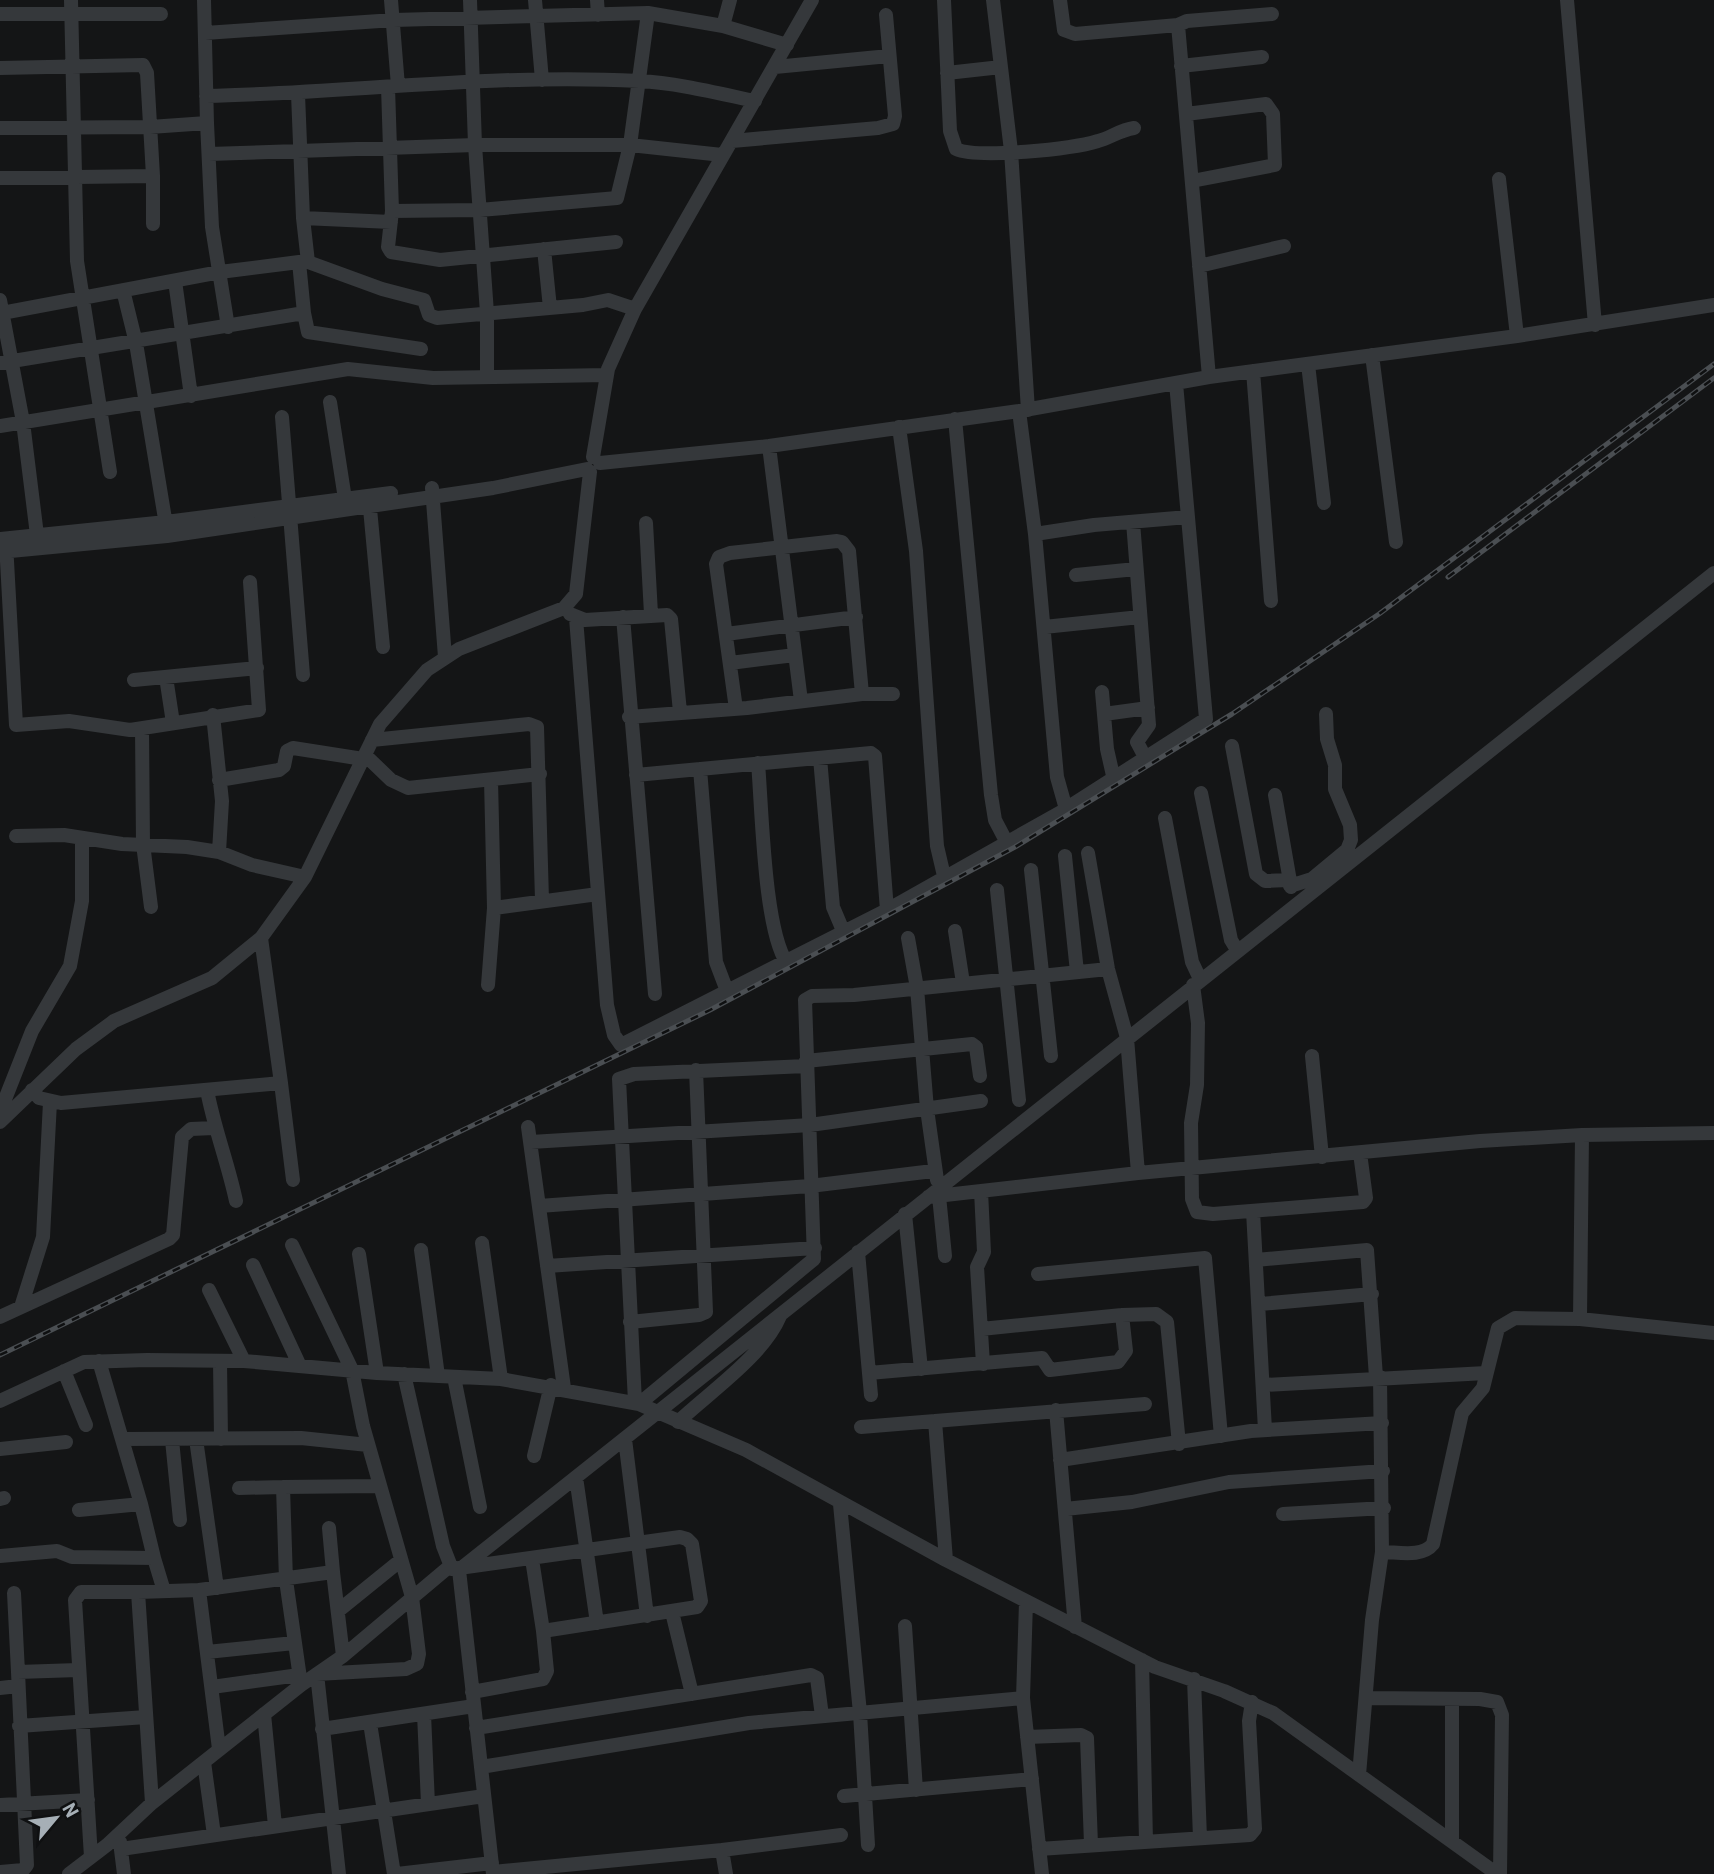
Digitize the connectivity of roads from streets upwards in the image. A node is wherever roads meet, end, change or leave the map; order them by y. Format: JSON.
{"nodes":[{"id":1,"x":204,"y":0,"type":"edge"},
{"id":2,"x":391,"y":0,"type":"edge"},
{"id":3,"x":470,"y":0,"type":"edge"},
{"id":4,"x":535,"y":0,"type":"edge"},
{"id":5,"x":597,"y":0,"type":"edge"},
{"id":6,"x":730,"y":0,"type":"edge"},
{"id":7,"x":812,"y":0,"type":"edge"},
{"id":8,"x":944,"y":0,"type":"edge"},
{"id":9,"x":993,"y":0,"type":"edge"},
{"id":10,"x":1061,"y":0,"type":"edge"},
{"id":11,"x":1567,"y":0,"type":"edge"},
{"id":12,"x":71,"y":6,"type":"edge"},
{"id":13,"x":657,"y":9,"type":"edge"},
{"id":14,"x":0,"y":14,"type":"edge"},
{"id":15,"x":161,"y":14,"type":"dead end"},
{"id":16,"x":1272,"y":14,"type":"dead end"},
{"id":17,"x":598,"y":15,"type":"junction"},
{"id":18,"x":886,"y":15,"type":"dead end"},
{"id":19,"x":471,"y":17,"type":"junction"},
{"id":20,"x":537,"y":18,"type":"junction"},
{"id":21,"x":394,"y":20,"type":"junction"},
{"id":22,"x":1178,"y":25,"type":"junction"},
{"id":23,"x":723,"y":26,"type":"junction"},
{"id":24,"x":205,"y":33,"type":"junction"},
{"id":25,"x":787,"y":46,"type":"junction"},
{"id":26,"x":889,"y":56,"type":"junction"},
{"id":27,"x":1262,"y":57,"type":"dead end"},
{"id":28,"x":1181,"y":66,"type":"junction"},
{"id":29,"x":775,"y":67,"type":"junction"},
{"id":30,"x":0,"y":68,"type":"edge"},
{"id":31,"x":1001,"y":68,"type":"junction"},
{"id":32,"x":72,"y":69,"type":"junction"},
{"id":33,"x":947,"y":73,"type":"junction"},
{"id":34,"x":542,"y":79,"type":"junction"},
{"id":35,"x":641,"y":81,"type":"junction"},
{"id":36,"x":473,"y":82,"type":"junction"},
{"id":37,"x":393,"y":87,"type":"junction"},
{"id":38,"x":298,"y":94,"type":"junction"},
{"id":39,"x":206,"y":96,"type":"junction"},
{"id":40,"x":755,"y":101,"type":"junction"},
{"id":41,"x":1186,"y":114,"type":"junction"},
{"id":42,"x":207,"y":123,"type":"junction"},
{"id":43,"x":150,"y":127,"type":"junction"},
{"id":44,"x":0,"y":128,"type":"edge"},
{"id":45,"x":74,"y":128,"type":"junction"},
{"id":46,"x":1133,"y":128,"type":"dead end"},
{"id":47,"x":732,"y":141,"type":"junction"},
{"id":48,"x":475,"y":145,"type":"junction"},
{"id":49,"x":630,"y":145,"type":"junction"},
{"id":50,"x":391,"y":149,"type":"junction"},
{"id":51,"x":300,"y":151,"type":"junction"},
{"id":52,"x":209,"y":154,"type":"junction"},
{"id":53,"x":1011,"y":154,"type":"junction"},
{"id":54,"x":722,"y":155,"type":"junction"},
{"id":55,"x":153,"y":176,"type":"junction"},
{"id":56,"x":73,"y":177,"type":"junction"},
{"id":57,"x":0,"y":178,"type":"edge"},
{"id":58,"x":1499,"y":178,"type":"dead end"},
{"id":59,"x":1192,"y":181,"type":"junction"},
{"id":60,"x":480,"y":210,"type":"junction"},
{"id":61,"x":391,"y":217,"type":"junction"},
{"id":62,"x":303,"y":218,"type":"junction"},
{"id":63,"x":153,"y":224,"type":"dead end"},
{"id":64,"x":616,"y":242,"type":"dead end"},
{"id":65,"x":1284,"y":246,"type":"dead end"},
{"id":66,"x":544,"y":249,"type":"junction"},
{"id":67,"x":484,"y":255,"type":"junction"},
{"id":68,"x":304,"y":262,"type":"junction"},
{"id":69,"x":1199,"y":266,"type":"junction"},
{"id":70,"x":220,"y":272,"type":"junction"},
{"id":71,"x":175,"y":281,"type":"junction"},
{"id":72,"x":123,"y":290,"type":"junction"},
{"id":73,"x":84,"y":298,"type":"junction"},
{"id":74,"x":1714,"y":305,"type":"edge"},
{"id":75,"x":1,"y":307,"type":"edge"},
{"id":76,"x":550,"y":308,"type":"junction"},
{"id":77,"x":635,"y":309,"type":"junction"},
{"id":78,"x":304,"y":313,"type":"junction"},
{"id":79,"x":487,"y":313,"type":"junction"},
{"id":80,"x":1595,"y":325,"type":"junction"},
{"id":81,"x":228,"y":327,"type":"junction"},
{"id":82,"x":183,"y":335,"type":"junction"},
{"id":83,"x":1517,"y":336,"type":"junction"},
{"id":84,"x":136,"y":343,"type":"junction"},
{"id":85,"x":91,"y":348,"type":"junction"},
{"id":86,"x":421,"y":349,"type":"dead end"},
{"id":87,"x":1373,"y":355,"type":"junction"},
{"id":88,"x":6,"y":362,"type":"edge"},
{"id":89,"x":1308,"y":364,"type":"junction"},
{"id":90,"x":1252,"y":371,"type":"junction"},
{"id":91,"x":607,"y":375,"type":"junction"},
{"id":92,"x":487,"y":377,"type":"junction"},
{"id":93,"x":1209,"y":377,"type":"junction"},
{"id":94,"x":1176,"y":383,"type":"junction"},
{"id":95,"x":191,"y":396,"type":"junction"},
{"id":96,"x":330,"y":402,"type":"dead end"},
{"id":97,"x":145,"y":404,"type":"junction"},
{"id":98,"x":101,"y":410,"type":"junction"},
{"id":99,"x":1024,"y":410,"type":"junction"},
{"id":100,"x":282,"y":417,"type":"dead end"},
{"id":101,"x":955,"y":419,"type":"junction"},
{"id":102,"x":23,"y":422,"type":"junction"},
{"id":103,"x":0,"y":426,"type":"edge"},
{"id":104,"x":899,"y":427,"type":"junction"},
{"id":105,"x":769,"y":446,"type":"junction"},
{"id":106,"x":591,"y":465,"type":"junction"},
{"id":107,"x":110,"y":472,"type":"dead end"},
{"id":108,"x":432,"y":493,"type":"junction"},
{"id":109,"x":345,"y":499,"type":"junction"},
{"id":110,"x":370,"y":501,"type":"junction"},
{"id":111,"x":1324,"y":503,"type":"dead end"},
{"id":112,"x":288,"y":512,"type":"junction"},
{"id":113,"x":1188,"y":517,"type":"junction"},
{"id":114,"x":1133,"y":522,"type":"junction"},
{"id":115,"x":646,"y":523,"type":"dead end"},
{"id":116,"x":167,"y":529,"type":"junction"},
{"id":117,"x":1035,"y":534,"type":"junction"},
{"id":118,"x":37,"y":535,"type":"junction"},
{"id":119,"x":1396,"y":542,"type":"dead end"},
{"id":120,"x":3,"y":545,"type":"edge"},
{"id":121,"x":782,"y":547,"type":"junction"},
{"id":122,"x":1136,"y":569,"type":"junction"},
{"id":123,"x":1714,"y":573,"type":"edge"},
{"id":124,"x":1076,"y":575,"type":"dead end"},
{"id":125,"x":250,"y":582,"type":"dead end"},
{"id":126,"x":1271,"y":601,"type":"dead end"},
{"id":127,"x":564,"y":608,"type":"junction"},
{"id":128,"x":651,"y":614,"type":"junction"},
{"id":129,"x":623,"y":617,"type":"junction"},
{"id":130,"x":856,"y":617,"type":"junction"},
{"id":131,"x":1140,"y":617,"type":"junction"},
{"id":132,"x":576,"y":618,"type":"junction"},
{"id":133,"x":792,"y":626,"type":"junction"},
{"id":134,"x":1044,"y":627,"type":"junction"},
{"id":135,"x":726,"y":634,"type":"junction"},
{"id":136,"x":383,"y":647,"type":"dead end"},
{"id":137,"x":795,"y":655,"type":"junction"},
{"id":138,"x":445,"y":657,"type":"junction"},
{"id":139,"x":730,"y":663,"type":"junction"},
{"id":140,"x":257,"y":668,"type":"junction"},
{"id":141,"x":303,"y":675,"type":"dead end"},
{"id":142,"x":0,"y":677,"type":"edge"},
{"id":143,"x":166,"y":677,"type":"junction"},
{"id":144,"x":16,"y":678,"type":"junction"},
{"id":145,"x":134,"y":680,"type":"dead end"},
{"id":146,"x":1102,"y":692,"type":"dead end"},
{"id":147,"x":862,"y":694,"type":"junction"},
{"id":148,"x":893,"y":694,"type":"dead end"},
{"id":149,"x":801,"y":701,"type":"junction"},
{"id":150,"x":1148,"y":708,"type":"junction"},
{"id":151,"x":736,"y":709,"type":"junction"},
{"id":152,"x":680,"y":712,"type":"junction"},
{"id":153,"x":1104,"y":714,"type":"junction"},
{"id":154,"x":1326,"y":714,"type":"dead end"},
{"id":155,"x":213,"y":715,"type":"junction"},
{"id":156,"x":629,"y":717,"type":"junction"},
{"id":157,"x":173,"y":723,"type":"junction"},
{"id":158,"x":16,"y":725,"type":"junction"},
{"id":159,"x":0,"y":726,"type":"edge"},
{"id":160,"x":142,"y":729,"type":"junction"},
{"id":161,"x":372,"y":740,"type":"junction"},
{"id":162,"x":1232,"y":746,"type":"dead end"},
{"id":163,"x":364,"y":757,"type":"junction"},
{"id":164,"x":820,"y":758,"type":"junction"},
{"id":165,"x":1146,"y":759,"type":"junction"},
{"id":166,"x":758,"y":764,"type":"junction"},
{"id":167,"x":700,"y":769,"type":"junction"},
{"id":168,"x":540,"y":774,"type":"junction"},
{"id":169,"x":636,"y":775,"type":"junction"},
{"id":170,"x":219,"y":780,"type":"junction"},
{"id":171,"x":491,"y":780,"type":"junction"},
{"id":172,"x":1114,"y":780,"type":"junction"},
{"id":173,"x":1201,"y":793,"type":"dead end"},
{"id":174,"x":1275,"y":795,"type":"dead end"},
{"id":175,"x":1066,"y":808,"type":"junction"},
{"id":176,"x":1165,"y":818,"type":"dead end"},
{"id":177,"x":16,"y":836,"type":"dead end"},
{"id":178,"x":82,"y":838,"type":"junction"},
{"id":179,"x":1006,"y":841,"type":"junction"},
{"id":180,"x":143,"y":844,"type":"junction"},
{"id":181,"x":219,"y":852,"type":"junction"},
{"id":182,"x":1088,"y":853,"type":"dead end"},
{"id":183,"x":1065,"y":856,"type":"dead end"},
{"id":184,"x":1031,"y":870,"type":"dead end"},
{"id":185,"x":944,"y":876,"type":"junction"},
{"id":186,"x":306,"y":877,"type":"junction"},
{"id":187,"x":997,"y":890,"type":"dead end"},
{"id":188,"x":1293,"y":892,"type":"junction"},
{"id":189,"x":598,"y":894,"type":"junction"},
{"id":190,"x":542,"y":900,"type":"junction"},
{"id":191,"x":151,"y":908,"type":"dead end"},
{"id":192,"x":494,"y":908,"type":"junction"},
{"id":193,"x":887,"y":910,"type":"junction"},
{"id":194,"x":955,"y":931,"type":"dead end"},
{"id":195,"x":844,"y":933,"type":"junction"},
{"id":196,"x":261,"y":938,"type":"junction"},
{"id":197,"x":908,"y":938,"type":"dead end"},
{"id":198,"x":1234,"y":946,"type":"junction"},
{"id":199,"x":788,"y":963,"type":"junction"},
{"id":200,"x":1108,"y":969,"type":"junction"},
{"id":201,"x":1077,"y":972,"type":"junction"},
{"id":202,"x":1044,"y":976,"type":"junction"},
{"id":203,"x":1197,"y":978,"type":"junction"},
{"id":204,"x":1007,"y":980,"type":"junction"},
{"id":205,"x":963,"y":983,"type":"junction"},
{"id":206,"x":488,"y":985,"type":"dead end"},
{"id":207,"x":917,"y":988,"type":"junction"},
{"id":208,"x":727,"y":991,"type":"junction"},
{"id":209,"x":655,"y":994,"type":"dead end"},
{"id":210,"x":1125,"y":1034,"type":"junction"},
{"id":211,"x":922,"y":1051,"type":"junction"},
{"id":212,"x":1051,"y":1056,"type":"dead end"},
{"id":213,"x":1312,"y":1056,"type":"dead end"},
{"id":214,"x":806,"y":1063,"type":"junction"},
{"id":215,"x":696,"y":1070,"type":"junction"},
{"id":216,"x":980,"y":1076,"type":"dead end"},
{"id":217,"x":281,"y":1083,"type":"junction"},
{"id":218,"x":32,"y":1090,"type":"junction"},
{"id":219,"x":207,"y":1090,"type":"junction"},
{"id":220,"x":1019,"y":1100,"type":"dead end"},
{"id":221,"x":981,"y":1101,"type":"dead end"},
{"id":222,"x":50,"y":1102,"type":"junction"},
{"id":223,"x":927,"y":1109,"type":"junction"},
{"id":224,"x":0,"y":1112,"type":"edge"},
{"id":225,"x":0,"y":1122,"type":"edge"},
{"id":226,"x":810,"y":1125,"type":"junction"},
{"id":227,"x":214,"y":1128,"type":"junction"},
{"id":228,"x":1714,"y":1133,"type":"edge"},
{"id":229,"x":697,"y":1134,"type":"junction"},
{"id":230,"x":1582,"y":1135,"type":"junction"},
{"id":231,"x":620,"y":1137,"type":"junction"},
{"id":232,"x":1360,"y":1153,"type":"junction"},
{"id":233,"x":1322,"y":1157,"type":"junction"},
{"id":234,"x":1194,"y":1170,"type":"junction"},
{"id":235,"x":1138,"y":1173,"type":"junction"},
{"id":236,"x":293,"y":1180,"type":"dead end"},
{"id":237,"x":935,"y":1185,"type":"junction"},
{"id":238,"x":810,"y":1186,"type":"junction"},
{"id":239,"x":981,"y":1191,"type":"junction"},
{"id":240,"x":701,"y":1194,"type":"junction"},
{"id":241,"x":623,"y":1200,"type":"junction"},
{"id":242,"x":236,"y":1201,"type":"dead end"},
{"id":243,"x":539,"y":1206,"type":"junction"},
{"id":244,"x":1253,"y":1211,"type":"junction"},
{"id":245,"x":905,"y":1214,"type":"junction"},
{"id":246,"x":482,"y":1243,"type":"dead end"},
{"id":247,"x":292,"y":1245,"type":"dead end"},
{"id":248,"x":815,"y":1248,"type":"junction"},
{"id":249,"x":421,"y":1250,"type":"dead end"},
{"id":250,"x":858,"y":1252,"type":"junction"},
{"id":251,"x":359,"y":1254,"type":"dead end"},
{"id":252,"x":945,"y":1256,"type":"dead end"},
{"id":253,"x":703,"y":1257,"type":"junction"},
{"id":254,"x":1256,"y":1261,"type":"junction"},
{"id":255,"x":627,"y":1262,"type":"junction"},
{"id":256,"x":253,"y":1265,"type":"dead end"},
{"id":257,"x":547,"y":1266,"type":"junction"},
{"id":258,"x":1038,"y":1274,"type":"dead end"},
{"id":259,"x":209,"y":1290,"type":"dead end"},
{"id":260,"x":1372,"y":1294,"type":"junction"},
{"id":261,"x":1260,"y":1304,"type":"junction"},
{"id":262,"x":21,"y":1307,"type":"junction"},
{"id":263,"x":780,"y":1314,"type":"junction"},
{"id":264,"x":1122,"y":1315,"type":"junction"},
{"id":265,"x":0,"y":1317,"type":"edge"},
{"id":266,"x":1580,"y":1319,"type":"junction"},
{"id":267,"x":630,"y":1322,"type":"junction"},
{"id":268,"x":981,"y":1329,"type":"junction"},
{"id":269,"x":1714,"y":1334,"type":"edge"},
{"id":270,"x":99,"y":1361,"type":"junction"},
{"id":271,"x":220,"y":1361,"type":"junction"},
{"id":272,"x":244,"y":1361,"type":"junction"},
{"id":273,"x":299,"y":1364,"type":"junction"},
{"id":274,"x":983,"y":1364,"type":"junction"},
{"id":275,"x":921,"y":1369,"type":"junction"},
{"id":276,"x":352,"y":1370,"type":"junction"},
{"id":277,"x":64,"y":1371,"type":"junction"},
{"id":278,"x":377,"y":1373,"type":"junction"},
{"id":279,"x":869,"y":1373,"type":"junction"},
{"id":280,"x":1486,"y":1373,"type":"junction"},
{"id":281,"x":404,"y":1374,"type":"junction"},
{"id":282,"x":438,"y":1376,"type":"junction"},
{"id":283,"x":454,"y":1377,"type":"junction"},
{"id":284,"x":1378,"y":1377,"type":"junction"},
{"id":285,"x":501,"y":1379,"type":"junction"},
{"id":286,"x":1264,"y":1385,"type":"junction"},
{"id":287,"x":558,"y":1387,"type":"junction"},
{"id":288,"x":871,"y":1395,"type":"dead end"},
{"id":289,"x":0,"y":1401,"type":"edge"},
{"id":290,"x":1145,"y":1404,"type":"dead end"},
{"id":291,"x":645,"y":1407,"type":"junction"},
{"id":292,"x":1056,"y":1410,"type":"junction"},
{"id":293,"x":935,"y":1421,"type":"junction"},
{"id":294,"x":678,"y":1422,"type":"junction"},
{"id":295,"x":1382,"y":1423,"type":"junction"},
{"id":296,"x":86,"y":1424,"type":"dead end"},
{"id":297,"x":861,"y":1427,"type":"dead end"},
{"id":298,"x":1265,"y":1430,"type":"junction"},
{"id":299,"x":1221,"y":1436,"type":"junction"},
{"id":300,"x":124,"y":1439,"type":"junction"},
{"id":301,"x":220,"y":1439,"type":"junction"},
{"id":302,"x":625,"y":1439,"type":"junction"},
{"id":303,"x":172,"y":1440,"type":"junction"},
{"id":304,"x":196,"y":1440,"type":"junction"},
{"id":305,"x":66,"y":1443,"type":"dead end"},
{"id":306,"x":1179,"y":1444,"type":"junction"},
{"id":307,"x":369,"y":1446,"type":"junction"},
{"id":308,"x":0,"y":1449,"type":"edge"},
{"id":309,"x":534,"y":1456,"type":"dead end"},
{"id":310,"x":1060,"y":1460,"type":"junction"},
{"id":311,"x":1383,"y":1471,"type":"junction"},
{"id":312,"x":576,"y":1477,"type":"junction"},
{"id":313,"x":379,"y":1486,"type":"junction"},
{"id":314,"x":283,"y":1487,"type":"junction"},
{"id":315,"x":239,"y":1488,"type":"dead end"},
{"id":316,"x":141,"y":1504,"type":"junction"},
{"id":317,"x":840,"y":1504,"type":"junction"},
{"id":318,"x":480,"y":1507,"type":"dead end"},
{"id":319,"x":1384,"y":1508,"type":"junction"},
{"id":320,"x":1065,"y":1509,"type":"junction"},
{"id":321,"x":79,"y":1510,"type":"dead end"},
{"id":322,"x":1283,"y":1514,"type":"dead end"},
{"id":323,"x":180,"y":1520,"type":"dead end"},
{"id":324,"x":329,"y":1528,"type":"dead end"},
{"id":325,"x":640,"y":1542,"type":"junction"},
{"id":326,"x":586,"y":1552,"type":"junction"},
{"id":327,"x":1382,"y":1552,"type":"junction"},
{"id":328,"x":0,"y":1556,"type":"edge"},
{"id":329,"x":154,"y":1558,"type":"junction"},
{"id":330,"x":532,"y":1559,"type":"junction"},
{"id":331,"x":401,"y":1560,"type":"junction"},
{"id":332,"x":946,"y":1560,"type":"junction"},
{"id":333,"x":454,"y":1568,"type":"junction"},
{"id":334,"x":334,"y":1572,"type":"junction"},
{"id":335,"x":286,"y":1580,"type":"junction"},
{"id":336,"x":217,"y":1588,"type":"junction"},
{"id":337,"x":199,"y":1590,"type":"junction"},
{"id":338,"x":164,"y":1591,"type":"junction"},
{"id":339,"x":138,"y":1592,"type":"junction"},
{"id":340,"x":14,"y":1593,"type":"dead end"},
{"id":341,"x":412,"y":1597,"type":"junction"},
{"id":342,"x":1026,"y":1602,"type":"junction"},
{"id":343,"x":338,"y":1611,"type":"junction"},
{"id":344,"x":672,"y":1612,"type":"junction"},
{"id":345,"x":647,"y":1616,"type":"junction"},
{"id":346,"x":597,"y":1623,"type":"junction"},
{"id":347,"x":905,"y":1626,"type":"dead end"},
{"id":348,"x":1075,"y":1627,"type":"junction"},
{"id":349,"x":543,"y":1631,"type":"junction"},
{"id":350,"x":294,"y":1643,"type":"junction"},
{"id":351,"x":207,"y":1652,"type":"junction"},
{"id":352,"x":343,"y":1656,"type":"junction"},
{"id":353,"x":1142,"y":1660,"type":"junction"},
{"id":354,"x":78,"y":1670,"type":"junction"},
{"id":355,"x":317,"y":1674,"type":"junction"},
{"id":356,"x":18,"y":1679,"type":"junction"},
{"id":357,"x":1194,"y":1679,"type":"junction"},
{"id":358,"x":300,"y":1680,"type":"junction"},
{"id":359,"x":212,"y":1687,"type":"junction"},
{"id":360,"x":0,"y":1688,"type":"edge"},
{"id":361,"x":692,"y":1694,"type":"junction"},
{"id":362,"x":1023,"y":1698,"type":"junction"},
{"id":363,"x":1366,"y":1698,"type":"junction"},
{"id":364,"x":473,"y":1699,"type":"junction"},
{"id":365,"x":1452,"y":1699,"type":"junction"},
{"id":366,"x":1252,"y":1702,"type":"junction"},
{"id":367,"x":908,"y":1708,"type":"junction"},
{"id":368,"x":860,"y":1713,"type":"junction"},
{"id":369,"x":264,"y":1714,"type":"junction"},
{"id":370,"x":424,"y":1714,"type":"junction"},
{"id":371,"x":822,"y":1716,"type":"junction"},
{"id":372,"x":146,"y":1717,"type":"junction"},
{"id":373,"x":82,"y":1721,"type":"junction"},
{"id":374,"x":370,"y":1723,"type":"junction"},
{"id":375,"x":19,"y":1726,"type":"junction"},
{"id":376,"x":476,"y":1728,"type":"junction"},
{"id":377,"x":322,"y":1729,"type":"junction"},
{"id":378,"x":1027,"y":1737,"type":"junction"},
{"id":379,"x":219,"y":1749,"type":"junction"},
{"id":380,"x":204,"y":1762,"type":"junction"},
{"id":381,"x":481,"y":1767,"type":"junction"},
{"id":382,"x":1359,"y":1775,"type":"junction"},
{"id":383,"x":1032,"y":1779,"type":"junction"},
{"id":384,"x":916,"y":1790,"type":"junction"},
{"id":385,"x":864,"y":1794,"type":"junction"},
{"id":386,"x":484,"y":1796,"type":"junction"},
{"id":387,"x":844,"y":1796,"type":"dead end"},
{"id":388,"x":88,"y":1800,"type":"junction"},
{"id":389,"x":152,"y":1803,"type":"junction"},
{"id":390,"x":24,"y":1804,"type":"junction"},
{"id":391,"x":428,"y":1804,"type":"junction"},
{"id":392,"x":0,"y":1805,"type":"edge"},
{"id":393,"x":384,"y":1809,"type":"junction"},
{"id":394,"x":332,"y":1818,"type":"junction"},
{"id":395,"x":275,"y":1826,"type":"junction"},
{"id":396,"x":214,"y":1835,"type":"junction"},
{"id":397,"x":842,"y":1835,"type":"dead end"},
{"id":398,"x":1200,"y":1838,"type":"junction"},
{"id":399,"x":120,"y":1841,"type":"junction"},
{"id":400,"x":1146,"y":1841,"type":"junction"},
{"id":401,"x":1452,"y":1841,"type":"junction"},
{"id":402,"x":1091,"y":1844,"type":"junction"},
{"id":403,"x":867,"y":1845,"type":"dead end"},
{"id":404,"x":1039,"y":1849,"type":"junction"},
{"id":405,"x":722,"y":1850,"type":"junction"},
{"id":406,"x":91,"y":1857,"type":"junction"},
{"id":407,"x":493,"y":1870,"type":"edge"},
{"id":408,"x":0,"y":1872,"type":"edge"},
{"id":409,"x":73,"y":1873,"type":"edge"},
{"id":410,"x":124,"y":1874,"type":"edge"},
{"id":411,"x":339,"y":1874,"type":"edge"},
{"id":412,"x":395,"y":1874,"type":"edge"},
{"id":413,"x":726,"y":1874,"type":"edge"},
{"id":414,"x":1042,"y":1874,"type":"edge"},
{"id":415,"x":1499,"y":1874,"type":"edge"}],
"edges":[{"from":1,"to":24,"type":"street"},
{"from":2,"to":21,"type":"street"},
{"from":3,"to":19,"type":"street"},
{"from":4,"to":20,"type":"street"},
{"from":5,"to":17,"type":"street"},
{"from":6,"to":23,"type":"street"},
{"from":7,"to":25,"type":"street"},
{"from":8,"to":33,"type":"street"},
{"from":9,"to":31,"type":"street"},
{"from":10,"to":22,"type":"street"},
{"from":11,"to":80,"type":"street"},
{"from":12,"to":14,"type":"street"},
{"from":12,"to":15,"type":"street"},
{"from":12,"to":32,"type":"street"},
{"from":13,"to":17,"type":"street"},
{"from":13,"to":23,"type":"street"},
{"from":13,"to":35,"type":"street"},
{"from":16,"to":22,"type":"street"},
{"from":17,"to":20,"type":"street"},
{"from":18,"to":26,"type":"street"},
{"from":19,"to":20,"type":"street"},
{"from":19,"to":21,"type":"street"},
{"from":19,"to":36,"type":"street"},
{"from":20,"to":34,"type":"street"},
{"from":21,"to":24,"type":"street"},
{"from":21,"to":37,"type":"street"},
{"from":22,"to":28,"type":"street"},
{"from":23,"to":25,"type":"street"},
{"from":24,"to":39,"type":"street"},
{"from":25,"to":29,"type":"street"},
{"from":26,"to":29,"type":"street"},
{"from":26,"to":47,"type":"street"},
{"from":27,"to":28,"type":"street"},
{"from":28,"to":41,"type":"street"},
{"from":29,"to":40,"type":"street"},
{"from":30,"to":32,"type":"street"},
{"from":31,"to":33,"type":"street"},
{"from":31,"to":53,"type":"street"},
{"from":32,"to":43,"type":"street"},
{"from":32,"to":45,"type":"street"},
{"from":33,"to":53,"type":"street"},
{"from":34,"to":35,"type":"street"},
{"from":34,"to":36,"type":"street"},
{"from":35,"to":40,"type":"street"},
{"from":35,"to":49,"type":"street"},
{"from":36,"to":37,"type":"street"},
{"from":36,"to":48,"type":"street"},
{"from":37,"to":38,"type":"street"},
{"from":37,"to":50,"type":"street"},
{"from":38,"to":39,"type":"street"},
{"from":38,"to":51,"type":"street"},
{"from":39,"to":42,"type":"street"},
{"from":40,"to":47,"type":"street"},
{"from":41,"to":59,"type":"street"},
{"from":41,"to":59,"type":"street"},
{"from":42,"to":43,"type":"street"},
{"from":42,"to":52,"type":"street"},
{"from":43,"to":45,"type":"street"},
{"from":43,"to":55,"type":"street"},
{"from":44,"to":45,"type":"street"},
{"from":45,"to":56,"type":"street"},
{"from":46,"to":53,"type":"street"},
{"from":47,"to":54,"type":"street"},
{"from":48,"to":49,"type":"street"},
{"from":48,"to":50,"type":"street"},
{"from":48,"to":60,"type":"street"},
{"from":49,"to":54,"type":"street"},
{"from":49,"to":60,"type":"street"},
{"from":50,"to":51,"type":"street"},
{"from":50,"to":61,"type":"street"},
{"from":51,"to":52,"type":"street"},
{"from":51,"to":62,"type":"street"},
{"from":52,"to":70,"type":"street"},
{"from":53,"to":99,"type":"street"},
{"from":54,"to":77,"type":"street"},
{"from":55,"to":56,"type":"street"},
{"from":55,"to":63,"type":"street"},
{"from":56,"to":57,"type":"street"},
{"from":56,"to":73,"type":"street"},
{"from":58,"to":83,"type":"street"},
{"from":59,"to":69,"type":"street"},
{"from":60,"to":61,"type":"street"},
{"from":60,"to":67,"type":"street"},
{"from":61,"to":62,"type":"street"},
{"from":61,"to":67,"type":"street"},
{"from":62,"to":68,"type":"street"},
{"from":64,"to":66,"type":"street"},
{"from":65,"to":69,"type":"street"},
{"from":66,"to":67,"type":"street"},
{"from":66,"to":76,"type":"street"},
{"from":67,"to":79,"type":"street"},
{"from":68,"to":70,"type":"street"},
{"from":68,"to":78,"type":"street"},
{"from":68,"to":79,"type":"street"},
{"from":69,"to":93,"type":"street"},
{"from":70,"to":71,"type":"street"},
{"from":70,"to":81,"type":"street"},
{"from":71,"to":72,"type":"street"},
{"from":71,"to":82,"type":"street"},
{"from":72,"to":73,"type":"street"},
{"from":72,"to":84,"type":"street"},
{"from":73,"to":75,"type":"street"},
{"from":73,"to":85,"type":"street"},
{"from":74,"to":80,"type":"street"},
{"from":75,"to":88,"type":"street"},
{"from":76,"to":77,"type":"street"},
{"from":76,"to":79,"type":"street"},
{"from":77,"to":91,"type":"street"},
{"from":78,"to":81,"type":"street"},
{"from":78,"to":86,"type":"street"},
{"from":79,"to":92,"type":"street"},
{"from":80,"to":83,"type":"street"},
{"from":81,"to":82,"type":"street"},
{"from":82,"to":84,"type":"street"},
{"from":82,"to":95,"type":"street"},
{"from":83,"to":87,"type":"street"},
{"from":84,"to":85,"type":"street"},
{"from":84,"to":97,"type":"street"},
{"from":85,"to":88,"type":"street"},
{"from":85,"to":98,"type":"street"},
{"from":87,"to":89,"type":"street"},
{"from":87,"to":119,"type":"street"},
{"from":88,"to":102,"type":"street"},
{"from":89,"to":90,"type":"street"},
{"from":89,"to":111,"type":"street"},
{"from":90,"to":93,"type":"street"},
{"from":90,"to":126,"type":"street"},
{"from":91,"to":92,"type":"street"},
{"from":91,"to":106,"type":"street"},
{"from":92,"to":95,"type":"street"},
{"from":93,"to":94,"type":"street"},
{"from":94,"to":99,"type":"street"},
{"from":94,"to":113,"type":"street"},
{"from":95,"to":97,"type":"street"},
{"from":96,"to":109,"type":"street"},
{"from":97,"to":98,"type":"street"},
{"from":97,"to":116,"type":"street"},
{"from":98,"to":102,"type":"street"},
{"from":98,"to":107,"type":"street"},
{"from":99,"to":101,"type":"street"},
{"from":99,"to":117,"type":"street"},
{"from":100,"to":112,"type":"street"},
{"from":101,"to":104,"type":"street"},
{"from":101,"to":179,"type":"street"},
{"from":102,"to":103,"type":"street"},
{"from":102,"to":118,"type":"street"},
{"from":104,"to":105,"type":"street"},
{"from":104,"to":185,"type":"street"},
{"from":105,"to":106,"type":"street"},
{"from":105,"to":121,"type":"street"},
{"from":106,"to":108,"type":"street"},
{"from":106,"to":127,"type":"street"},
{"from":108,"to":110,"type":"street"},
{"from":108,"to":138,"type":"street"},
{"from":109,"to":110,"type":"street"},
{"from":109,"to":112,"type":"street"},
{"from":110,"to":112,"type":"street"},
{"from":110,"to":136,"type":"street"},
{"from":112,"to":116,"type":"street"},
{"from":112,"to":141,"type":"street"},
{"from":113,"to":114,"type":"street"},
{"from":113,"to":165,"type":"street"},
{"from":114,"to":117,"type":"street"},
{"from":114,"to":122,"type":"street"},
{"from":115,"to":128,"type":"street"},
{"from":116,"to":118,"type":"street"},
{"from":116,"to":120,"type":"street"},
{"from":117,"to":134,"type":"street"},
{"from":118,"to":120,"type":"street"},
{"from":120,"to":144,"type":"street"},
{"from":121,"to":130,"type":"street"},
{"from":121,"to":133,"type":"street"},
{"from":121,"to":135,"type":"street"},
{"from":122,"to":124,"type":"street"},
{"from":122,"to":131,"type":"street"},
{"from":123,"to":188,"type":"street"},
{"from":125,"to":140,"type":"street"},
{"from":127,"to":132,"type":"street"},
{"from":127,"to":138,"type":"street"},
{"from":128,"to":129,"type":"street"},
{"from":128,"to":152,"type":"street"},
{"from":129,"to":132,"type":"street"},
{"from":129,"to":156,"type":"street"},
{"from":130,"to":133,"type":"street"},
{"from":130,"to":147,"type":"street"},
{"from":131,"to":134,"type":"street"},
{"from":131,"to":150,"type":"street"},
{"from":132,"to":189,"type":"street"},
{"from":133,"to":135,"type":"street"},
{"from":133,"to":137,"type":"street"},
{"from":134,"to":175,"type":"street"},
{"from":135,"to":139,"type":"street"},
{"from":137,"to":139,"type":"street"},
{"from":137,"to":149,"type":"street"},
{"from":138,"to":161,"type":"street"},
{"from":139,"to":151,"type":"street"},
{"from":140,"to":143,"type":"street"},
{"from":140,"to":155,"type":"street"},
{"from":142,"to":144,"type":"street"},
{"from":143,"to":145,"type":"street"},
{"from":143,"to":157,"type":"street"},
{"from":144,"to":158,"type":"street"},
{"from":146,"to":153,"type":"street"},
{"from":147,"to":148,"type":"street"},
{"from":147,"to":149,"type":"street"},
{"from":149,"to":151,"type":"street"},
{"from":150,"to":153,"type":"street"},
{"from":150,"to":165,"type":"street"},
{"from":151,"to":152,"type":"street"},
{"from":152,"to":156,"type":"street"},
{"from":153,"to":172,"type":"street"},
{"from":154,"to":188,"type":"street"},
{"from":155,"to":157,"type":"street"},
{"from":155,"to":170,"type":"street"},
{"from":156,"to":169,"type":"street"},
{"from":157,"to":160,"type":"street"},
{"from":158,"to":159,"type":"street"},
{"from":158,"to":160,"type":"street"},
{"from":160,"to":180,"type":"street"},
{"from":161,"to":163,"type":"street"},
{"from":161,"to":168,"type":"street"},
{"from":162,"to":188,"type":"street"},
{"from":163,"to":170,"type":"street"},
{"from":163,"to":171,"type":"street"},
{"from":163,"to":186,"type":"street"},
{"from":164,"to":166,"type":"street"},
{"from":164,"to":193,"type":"street"},
{"from":164,"to":195,"type":"street"},
{"from":165,"to":172,"type":"street"},
{"from":166,"to":167,"type":"street"},
{"from":166,"to":199,"type":"street"},
{"from":167,"to":169,"type":"street"},
{"from":167,"to":208,"type":"street"},
{"from":168,"to":171,"type":"street"},
{"from":168,"to":190,"type":"street"},
{"from":169,"to":209,"type":"street"},
{"from":170,"to":181,"type":"street"},
{"from":171,"to":192,"type":"street"},
{"from":172,"to":175,"type":"street"},
{"from":173,"to":198,"type":"street"},
{"from":174,"to":188,"type":"street"},
{"from":175,"to":179,"type":"street"},
{"from":176,"to":203,"type":"street"},
{"from":177,"to":178,"type":"street"},
{"from":178,"to":180,"type":"street"},
{"from":178,"to":224,"type":"street"},
{"from":179,"to":185,"type":"street"},
{"from":180,"to":181,"type":"street"},
{"from":180,"to":191,"type":"street"},
{"from":181,"to":186,"type":"street"},
{"from":182,"to":200,"type":"street"},
{"from":183,"to":201,"type":"street"},
{"from":184,"to":202,"type":"street"},
{"from":185,"to":193,"type":"street"},
{"from":186,"to":196,"type":"street"},
{"from":187,"to":204,"type":"street"},
{"from":188,"to":198,"type":"street"},
{"from":189,"to":190,"type":"street"},
{"from":189,"to":208,"type":"street"},
{"from":190,"to":192,"type":"street"},
{"from":192,"to":206,"type":"street"},
{"from":193,"to":195,"type":"street"},
{"from":194,"to":205,"type":"street"},
{"from":195,"to":199,"type":"street"},
{"from":196,"to":217,"type":"street"},
{"from":196,"to":218,"type":"street"},
{"from":197,"to":207,"type":"street"},
{"from":198,"to":203,"type":"street"},
{"from":199,"to":208,"type":"street"},
{"from":200,"to":201,"type":"street"},
{"from":200,"to":210,"type":"street"},
{"from":201,"to":202,"type":"street"},
{"from":202,"to":204,"type":"street"},
{"from":202,"to":212,"type":"street"},
{"from":203,"to":210,"type":"street"},
{"from":203,"to":234,"type":"street"},
{"from":204,"to":205,"type":"street"},
{"from":204,"to":220,"type":"street"},
{"from":205,"to":207,"type":"street"},
{"from":207,"to":211,"type":"street"},
{"from":207,"to":214,"type":"street"},
{"from":210,"to":235,"type":"street"},
{"from":210,"to":237,"type":"street"},
{"from":211,"to":214,"type":"street"},
{"from":211,"to":216,"type":"street"},
{"from":211,"to":223,"type":"street"},
{"from":213,"to":233,"type":"street"},
{"from":214,"to":215,"type":"street"},
{"from":214,"to":226,"type":"street"},
{"from":215,"to":229,"type":"street"},
{"from":215,"to":231,"type":"street"},
{"from":217,"to":219,"type":"street"},
{"from":217,"to":236,"type":"street"},
{"from":218,"to":222,"type":"street"},
{"from":218,"to":225,"type":"street"},
{"from":219,"to":222,"type":"street"},
{"from":219,"to":227,"type":"street"},
{"from":221,"to":223,"type":"street"},
{"from":222,"to":262,"type":"street"},
{"from":223,"to":226,"type":"street"},
{"from":223,"to":237,"type":"street"},
{"from":226,"to":229,"type":"street"},
{"from":226,"to":238,"type":"street"},
{"from":227,"to":242,"type":"street"},
{"from":227,"to":262,"type":"street"},
{"from":228,"to":230,"type":"street"},
{"from":229,"to":231,"type":"street"},
{"from":229,"to":240,"type":"street"},
{"from":230,"to":232,"type":"street"},
{"from":230,"to":266,"type":"street"},
{"from":231,"to":241,"type":"street"},
{"from":231,"to":243,"type":"street"},
{"from":232,"to":233,"type":"street"},
{"from":232,"to":244,"type":"street"},
{"from":233,"to":234,"type":"street"},
{"from":234,"to":235,"type":"street"},
{"from":234,"to":244,"type":"street"},
{"from":235,"to":239,"type":"street"},
{"from":237,"to":238,"type":"street"},
{"from":237,"to":239,"type":"street"},
{"from":237,"to":245,"type":"street"},
{"from":237,"to":252,"type":"street"},
{"from":238,"to":240,"type":"street"},
{"from":238,"to":248,"type":"street"},
{"from":239,"to":268,"type":"street"},
{"from":240,"to":241,"type":"street"},
{"from":240,"to":253,"type":"street"},
{"from":241,"to":243,"type":"street"},
{"from":241,"to":255,"type":"street"},
{"from":243,"to":257,"type":"street"},
{"from":244,"to":254,"type":"street"},
{"from":245,"to":250,"type":"street"},
{"from":245,"to":275,"type":"street"},
{"from":246,"to":285,"type":"street"},
{"from":247,"to":276,"type":"street"},
{"from":248,"to":253,"type":"street"},
{"from":248,"to":291,"type":"street"},
{"from":249,"to":282,"type":"street"},
{"from":250,"to":263,"type":"street"},
{"from":250,"to":279,"type":"street"},
{"from":251,"to":278,"type":"street"},
{"from":253,"to":255,"type":"street"},
{"from":253,"to":267,"type":"street"},
{"from":254,"to":260,"type":"street"},
{"from":254,"to":261,"type":"street"},
{"from":255,"to":257,"type":"street"},
{"from":255,"to":267,"type":"street"},
{"from":256,"to":273,"type":"street"},
{"from":257,"to":287,"type":"street"},
{"from":258,"to":299,"type":"street"},
{"from":259,"to":272,"type":"street"},
{"from":260,"to":261,"type":"street"},
{"from":260,"to":284,"type":"street"},
{"from":261,"to":286,"type":"street"},
{"from":262,"to":265,"type":"street"},
{"from":263,"to":291,"type":"street"},
{"from":263,"to":294,"type":"street"},
{"from":264,"to":268,"type":"street"},
{"from":264,"to":274,"type":"street"},
{"from":264,"to":306,"type":"street"},
{"from":266,"to":269,"type":"street"},
{"from":266,"to":280,"type":"street"},
{"from":267,"to":291,"type":"street"},
{"from":268,"to":274,"type":"street"},
{"from":270,"to":271,"type":"street"},
{"from":270,"to":277,"type":"street"},
{"from":270,"to":300,"type":"street"},
{"from":271,"to":272,"type":"street"},
{"from":271,"to":301,"type":"street"},
{"from":272,"to":273,"type":"street"},
{"from":273,"to":276,"type":"street"},
{"from":274,"to":275,"type":"street"},
{"from":275,"to":279,"type":"street"},
{"from":276,"to":278,"type":"street"},
{"from":276,"to":307,"type":"street"},
{"from":277,"to":289,"type":"street"},
{"from":277,"to":296,"type":"street"},
{"from":278,"to":281,"type":"street"},
{"from":279,"to":288,"type":"street"},
{"from":280,"to":284,"type":"street"},
{"from":280,"to":327,"type":"street"},
{"from":281,"to":282,"type":"street"},
{"from":281,"to":333,"type":"street"},
{"from":282,"to":283,"type":"street"},
{"from":283,"to":285,"type":"street"},
{"from":283,"to":318,"type":"street"},
{"from":284,"to":286,"type":"street"},
{"from":284,"to":295,"type":"street"},
{"from":285,"to":287,"type":"street"},
{"from":286,"to":298,"type":"street"},
{"from":287,"to":291,"type":"street"},
{"from":287,"to":309,"type":"street"},
{"from":290,"to":292,"type":"street"},
{"from":291,"to":294,"type":"street"},
{"from":291,"to":302,"type":"street"},
{"from":292,"to":293,"type":"street"},
{"from":292,"to":310,"type":"street"},
{"from":293,"to":297,"type":"street"},
{"from":293,"to":332,"type":"street"},
{"from":294,"to":317,"type":"street"},
{"from":295,"to":298,"type":"street"},
{"from":295,"to":311,"type":"street"},
{"from":298,"to":299,"type":"street"},
{"from":299,"to":306,"type":"street"},
{"from":300,"to":303,"type":"street"},
{"from":300,"to":316,"type":"street"},
{"from":301,"to":304,"type":"street"},
{"from":301,"to":307,"type":"street"},
{"from":302,"to":312,"type":"street"},
{"from":302,"to":325,"type":"street"},
{"from":303,"to":304,"type":"street"},
{"from":303,"to":323,"type":"street"},
{"from":304,"to":336,"type":"street"},
{"from":305,"to":308,"type":"street"},
{"from":306,"to":310,"type":"street"},
{"from":307,"to":313,"type":"street"},
{"from":310,"to":320,"type":"street"},
{"from":311,"to":319,"type":"street"},
{"from":311,"to":320,"type":"street"},
{"from":312,"to":326,"type":"street"},
{"from":312,"to":333,"type":"street"},
{"from":313,"to":314,"type":"street"},
{"from":313,"to":331,"type":"street"},
{"from":314,"to":315,"type":"street"},
{"from":314,"to":335,"type":"street"},
{"from":316,"to":321,"type":"street"},
{"from":316,"to":329,"type":"street"},
{"from":317,"to":332,"type":"street"},
{"from":317,"to":368,"type":"street"},
{"from":319,"to":322,"type":"street"},
{"from":319,"to":327,"type":"street"},
{"from":320,"to":348,"type":"street"},
{"from":324,"to":334,"type":"street"},
{"from":325,"to":326,"type":"street"},
{"from":325,"to":344,"type":"street"},
{"from":325,"to":345,"type":"street"},
{"from":326,"to":330,"type":"street"},
{"from":326,"to":346,"type":"street"},
{"from":327,"to":363,"type":"street"},
{"from":328,"to":329,"type":"street"},
{"from":329,"to":338,"type":"street"},
{"from":330,"to":333,"type":"street"},
{"from":330,"to":349,"type":"street"},
{"from":331,"to":341,"type":"street"},
{"from":331,"to":343,"type":"street"},
{"from":332,"to":342,"type":"street"},
{"from":333,"to":341,"type":"street"},
{"from":333,"to":364,"type":"street"},
{"from":334,"to":335,"type":"street"},
{"from":334,"to":343,"type":"street"},
{"from":335,"to":336,"type":"street"},
{"from":335,"to":350,"type":"street"},
{"from":336,"to":337,"type":"street"},
{"from":337,"to":338,"type":"street"},
{"from":337,"to":351,"type":"street"},
{"from":338,"to":339,"type":"street"},
{"from":339,"to":354,"type":"street"},
{"from":339,"to":372,"type":"street"},
{"from":340,"to":356,"type":"street"},
{"from":341,"to":352,"type":"street"},
{"from":341,"to":355,"type":"street"},
{"from":342,"to":348,"type":"street"},
{"from":342,"to":362,"type":"street"},
{"from":343,"to":352,"type":"street"},
{"from":344,"to":345,"type":"street"},
{"from":344,"to":361,"type":"street"},
{"from":345,"to":346,"type":"street"},
{"from":346,"to":349,"type":"street"},
{"from":347,"to":367,"type":"street"},
{"from":348,"to":353,"type":"street"},
{"from":349,"to":364,"type":"street"},
{"from":350,"to":351,"type":"street"},
{"from":350,"to":358,"type":"street"},
{"from":351,"to":359,"type":"street"},
{"from":352,"to":355,"type":"street"},
{"from":353,"to":357,"type":"street"},
{"from":353,"to":400,"type":"street"},
{"from":354,"to":356,"type":"street"},
{"from":354,"to":373,"type":"street"},
{"from":355,"to":358,"type":"street"},
{"from":355,"to":377,"type":"street"},
{"from":356,"to":360,"type":"street"},
{"from":356,"to":375,"type":"street"},
{"from":357,"to":366,"type":"street"},
{"from":357,"to":398,"type":"street"},
{"from":358,"to":359,"type":"street"},
{"from":358,"to":369,"type":"street"},
{"from":359,"to":379,"type":"street"},
{"from":361,"to":371,"type":"street"},
{"from":361,"to":376,"type":"street"},
{"from":362,"to":367,"type":"street"},
{"from":362,"to":378,"type":"street"},
{"from":363,"to":365,"type":"street"},
{"from":363,"to":382,"type":"street"},
{"from":364,"to":370,"type":"street"},
{"from":364,"to":376,"type":"street"},
{"from":365,"to":401,"type":"street"},
{"from":365,"to":415,"type":"street"},
{"from":366,"to":382,"type":"street"},
{"from":366,"to":398,"type":"street"},
{"from":367,"to":368,"type":"street"},
{"from":367,"to":384,"type":"street"},
{"from":368,"to":371,"type":"street"},
{"from":368,"to":385,"type":"street"},
{"from":369,"to":379,"type":"street"},
{"from":369,"to":395,"type":"street"},
{"from":370,"to":374,"type":"street"},
{"from":370,"to":391,"type":"street"},
{"from":371,"to":381,"type":"street"},
{"from":372,"to":373,"type":"street"},
{"from":372,"to":389,"type":"street"},
{"from":373,"to":375,"type":"street"},
{"from":373,"to":388,"type":"street"},
{"from":374,"to":377,"type":"street"},
{"from":374,"to":393,"type":"street"},
{"from":375,"to":390,"type":"street"},
{"from":376,"to":381,"type":"street"},
{"from":377,"to":394,"type":"street"},
{"from":378,"to":383,"type":"street"},
{"from":378,"to":402,"type":"street"},
{"from":379,"to":380,"type":"street"},
{"from":380,"to":389,"type":"street"},
{"from":380,"to":396,"type":"street"},
{"from":381,"to":386,"type":"street"},
{"from":382,"to":401,"type":"street"},
{"from":383,"to":384,"type":"street"},
{"from":383,"to":404,"type":"street"},
{"from":384,"to":385,"type":"street"},
{"from":385,"to":387,"type":"street"},
{"from":385,"to":403,"type":"street"},
{"from":386,"to":391,"type":"street"},
{"from":386,"to":407,"type":"street"},
{"from":388,"to":390,"type":"street"},
{"from":388,"to":406,"type":"street"},
{"from":389,"to":399,"type":"street"},
{"from":390,"to":392,"type":"street"},
{"from":390,"to":408,"type":"street"},
{"from":391,"to":393,"type":"street"},
{"from":393,"to":394,"type":"street"},
{"from":393,"to":412,"type":"street"},
{"from":394,"to":395,"type":"street"},
{"from":394,"to":411,"type":"street"},
{"from":395,"to":396,"type":"street"},
{"from":396,"to":399,"type":"street"},
{"from":397,"to":405,"type":"street"},
{"from":398,"to":400,"type":"street"},
{"from":399,"to":406,"type":"street"},
{"from":399,"to":410,"type":"street"},
{"from":400,"to":402,"type":"street"},
{"from":401,"to":415,"type":"street"},
{"from":402,"to":404,"type":"street"},
{"from":404,"to":414,"type":"street"},
{"from":405,"to":407,"type":"street"},
{"from":405,"to":413,"type":"street"},
{"from":406,"to":409,"type":"street"},
{"from":407,"to":412,"type":"street"}]}
